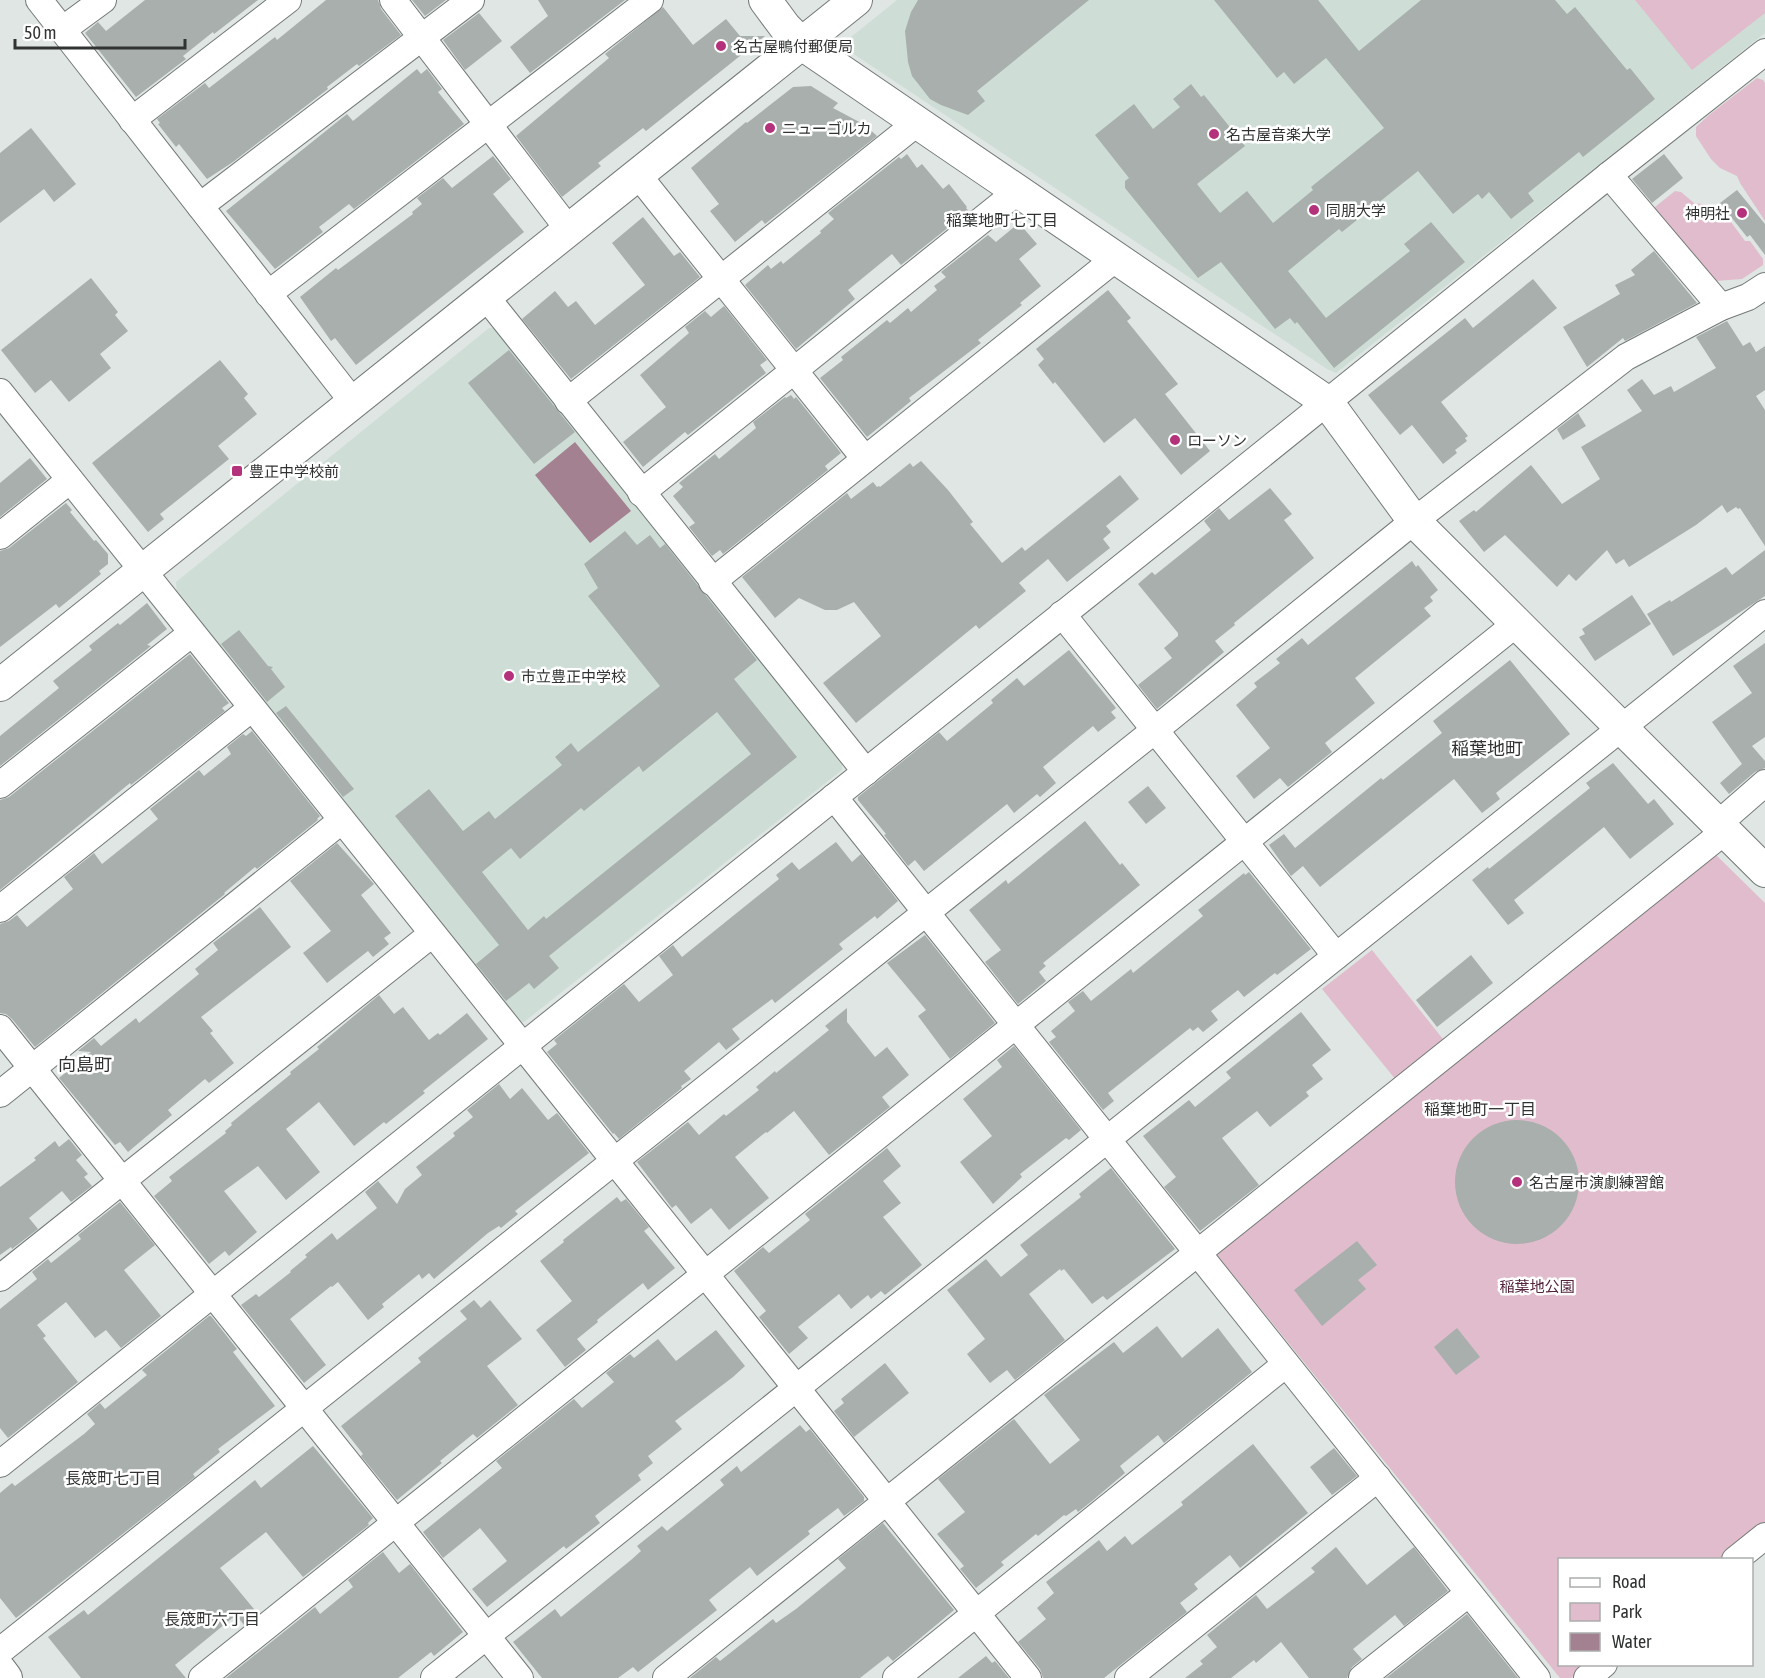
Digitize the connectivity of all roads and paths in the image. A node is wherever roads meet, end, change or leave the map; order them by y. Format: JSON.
{"nodes":[{"id":1,"x":39,"y":0,"type":"edge"},
{"id":2,"x":103,"y":0,"type":"edge"},
{"id":3,"x":288,"y":0,"type":"edge"},
{"id":4,"x":393,"y":0,"type":"edge"},
{"id":5,"x":471,"y":0,"type":"edge"},
{"id":6,"x":650,"y":0,"type":"edge"},
{"id":7,"x":765,"y":0,"type":"edge"},
{"id":8,"x":856,"y":0,"type":"edge"},
{"id":9,"x":62,"y":30,"type":"junction"},
{"id":10,"x":422,"y":38,"type":"junction"},
{"id":11,"x":802,"y":44,"type":"junction"},
{"id":12,"x":1765,"y":52,"type":"edge"},
{"id":13,"x":132,"y":120,"type":"junction"},
{"id":14,"x":918,"y":122,"type":"junction"},
{"id":15,"x":488,"y":124,"type":"junction"},
{"id":16,"x":638,"y":175,"type":"junction"},
{"id":17,"x":1609,"y":175,"type":"junction"},
{"id":18,"x":1018,"y":191,"type":"junction"},
{"id":19,"x":200,"y":206,"type":"junction"},
{"id":20,"x":569,"y":230,"type":"junction"},
{"id":21,"x":1116,"y":258,"type":"junction"},
{"id":22,"x":721,"y":280,"type":"junction"},
{"id":23,"x":1765,"y":286,"type":"edge"},
{"id":24,"x":268,"y":294,"type":"junction"},
{"id":25,"x":486,"y":297,"type":"junction"},
{"id":26,"x":1721,"y":307,"type":"junction"},
{"id":27,"x":793,"y":371,"type":"junction"},
{"id":28,"x":568,"y":401,"type":"junction"},
{"id":29,"x":353,"y":402,"type":"junction"},
{"id":30,"x":1327,"y":402,"type":"junction"},
{"id":31,"x":4,"y":406,"type":"edge"},
{"id":32,"x":865,"y":459,"type":"junction"},
{"id":33,"x":70,"y":480,"type":"junction"},
{"id":34,"x":641,"y":493,"type":"junction"},
{"id":35,"x":1414,"y":520,"type":"junction"},
{"id":36,"x":0,"y":536,"type":"edge"},
{"id":37,"x":142,"y":571,"type":"junction"},
{"id":38,"x":712,"y":582,"type":"junction"},
{"id":39,"x":1765,"y":613,"type":"edge"},
{"id":40,"x":1062,"y":614,"type":"junction"},
{"id":41,"x":1517,"y":623,"type":"junction"},
{"id":42,"x":192,"y":633,"type":"junction"},
{"id":43,"x":0,"y":685,"type":"edge"},
{"id":44,"x":252,"y":708,"type":"junction"},
{"id":45,"x":1621,"y":727,"type":"junction"},
{"id":46,"x":1155,"y":730,"type":"junction"},
{"id":47,"x":866,"y":772,"type":"junction"},
{"id":48,"x":1765,"y":783,"type":"edge"},
{"id":49,"x":0,"y":785,"type":"edge"},
{"id":50,"x":834,"y":797,"type":"junction"},
{"id":51,"x":341,"y":820,"type":"junction"},
{"id":52,"x":1721,"y":827,"type":"junction"},
{"id":53,"x":1244,"y":841,"type":"junction"},
{"id":54,"x":1765,"y":871,"type":"edge"},
{"id":55,"x":0,"y":909,"type":"edge"},
{"id":56,"x":925,"y":912,"type":"junction"},
{"id":57,"x":432,"y":934,"type":"junction"},
{"id":58,"x":1336,"y":956,"type":"junction"},
{"id":59,"x":1015,"y":1024,"type":"junction"},
{"id":60,"x":0,"y":1028,"type":"edge"},
{"id":61,"x":522,"y":1047,"type":"junction"},
{"id":62,"x":32,"y":1068,"type":"junction"},
{"id":63,"x":0,"y":1094,"type":"edge"},
{"id":64,"x":1107,"y":1140,"type":"junction"},
{"id":65,"x":614,"y":1160,"type":"junction"},
{"id":66,"x":122,"y":1181,"type":"junction"},
{"id":67,"x":1197,"y":1253,"type":"junction"},
{"id":68,"x":705,"y":1274,"type":"junction"},
{"id":69,"x":0,"y":1278,"type":"edge"},
{"id":70,"x":213,"y":1294,"type":"junction"},
{"id":71,"x":1287,"y":1364,"type":"junction"},
{"id":72,"x":796,"y":1388,"type":"junction"},
{"id":73,"x":303,"y":1408,"type":"junction"},
{"id":74,"x":0,"y":1464,"type":"edge"},
{"id":75,"x":1378,"y":1478,"type":"junction"},
{"id":76,"x":886,"y":1501,"type":"junction"},
{"id":77,"x":395,"y":1522,"type":"junction"},
{"id":78,"x":1765,"y":1536,"type":"edge"},
{"id":79,"x":1738,"y":1558,"type":"edge"},
{"id":80,"x":1469,"y":1593,"type":"junction"},
{"id":81,"x":976,"y":1614,"type":"junction"},
{"id":82,"x":486,"y":1636,"type":"junction"},
{"id":83,"x":0,"y":1651,"type":"edge"},
{"id":84,"x":1603,"y":1666,"type":"edge"},
{"id":85,"x":0,"y":1670,"type":"edge"},
{"id":86,"x":6,"y":1678,"type":"edge"},
{"id":87,"x":202,"y":1678,"type":"edge"},
{"id":88,"x":434,"y":1678,"type":"edge"},
{"id":89,"x":520,"y":1678,"type":"edge"},
{"id":90,"x":666,"y":1678,"type":"edge"},
{"id":91,"x":896,"y":1678,"type":"edge"},
{"id":92,"x":1028,"y":1678,"type":"edge"},
{"id":93,"x":1128,"y":1678,"type":"edge"},
{"id":94,"x":1362,"y":1678,"type":"edge"},
{"id":95,"x":1537,"y":1678,"type":"edge"},
{"id":96,"x":1587,"y":1678,"type":"edge"}],
"edges":[{"from":1,"to":9,"type":"street"},
{"from":2,"to":9,"type":"street"},
{"from":3,"to":13,"type":"street"},
{"from":4,"to":10,"type":"street"},
{"from":5,"to":10,"type":"street"},
{"from":6,"to":15,"type":"street"},
{"from":7,"to":11,"type":"street"},
{"from":8,"to":11,"type":"street"},
{"from":9,"to":13,"type":"street"},
{"from":10,"to":15,"type":"street"},
{"from":10,"to":19,"type":"street"},
{"from":11,"to":14,"type":"street"},
{"from":11,"to":16,"type":"street"},
{"from":12,"to":17,"type":"street"},
{"from":13,"to":19,"type":"street"},
{"from":14,"to":18,"type":"street"},
{"from":14,"to":22,"type":"street"},
{"from":15,"to":20,"type":"street"},
{"from":15,"to":24,"type":"street"},
{"from":16,"to":20,"type":"street"},
{"from":16,"to":22,"type":"street"},
{"from":17,"to":26,"type":"street"},
{"from":17,"to":30,"type":"street"},
{"from":18,"to":21,"type":"street"},
{"from":18,"to":27,"type":"street"},
{"from":19,"to":24,"type":"street"},
{"from":20,"to":25,"type":"street"},
{"from":21,"to":30,"type":"street"},
{"from":21,"to":32,"type":"street"},
{"from":22,"to":27,"type":"street"},
{"from":22,"to":28,"type":"street"},
{"from":23,"to":26,"type":"street"},
{"from":24,"to":29,"type":"street"},
{"from":25,"to":28,"type":"street"},
{"from":25,"to":29,"type":"street"},
{"from":26,"to":35,"type":"street"},
{"from":27,"to":32,"type":"street"},
{"from":27,"to":34,"type":"street"},
{"from":28,"to":34,"type":"street"},
{"from":29,"to":37,"type":"street"},
{"from":30,"to":35,"type":"street"},
{"from":30,"to":40,"type":"street"},
{"from":31,"to":33,"type":"street"},
{"from":32,"to":38,"type":"street"},
{"from":33,"to":36,"type":"street"},
{"from":33,"to":37,"type":"street"},
{"from":34,"to":38,"type":"street"},
{"from":35,"to":41,"type":"street"},
{"from":35,"to":46,"type":"street"},
{"from":37,"to":42,"type":"street"},
{"from":37,"to":43,"type":"street"},
{"from":38,"to":47,"type":"street"},
{"from":39,"to":45,"type":"street"},
{"from":40,"to":46,"type":"street"},
{"from":40,"to":47,"type":"street"},
{"from":41,"to":45,"type":"street"},
{"from":41,"to":53,"type":"street"},
{"from":42,"to":44,"type":"street"},
{"from":42,"to":49,"type":"street"},
{"from":44,"to":51,"type":"street"},
{"from":44,"to":55,"type":"street"},
{"from":45,"to":52,"type":"street"},
{"from":45,"to":58,"type":"street"},
{"from":46,"to":53,"type":"street"},
{"from":46,"to":56,"type":"street"},
{"from":47,"to":50,"type":"street"},
{"from":48,"to":52,"type":"street"},
{"from":50,"to":56,"type":"street"},
{"from":50,"to":61,"type":"street"},
{"from":51,"to":57,"type":"street"},
{"from":51,"to":62,"type":"street"},
{"from":52,"to":54,"type":"street"},
{"from":52,"to":67,"type":"street"},
{"from":53,"to":58,"type":"street"},
{"from":53,"to":59,"type":"street"},
{"from":56,"to":59,"type":"street"},
{"from":56,"to":65,"type":"street"},
{"from":57,"to":61,"type":"street"},
{"from":57,"to":66,"type":"street"},
{"from":58,"to":64,"type":"street"},
{"from":59,"to":64,"type":"street"},
{"from":59,"to":68,"type":"street"},
{"from":60,"to":62,"type":"street"},
{"from":61,"to":65,"type":"street"},
{"from":61,"to":70,"type":"street"},
{"from":62,"to":63,"type":"street"},
{"from":62,"to":66,"type":"street"},
{"from":64,"to":67,"type":"street"},
{"from":64,"to":72,"type":"street"},
{"from":65,"to":68,"type":"street"},
{"from":65,"to":73,"type":"street"},
{"from":66,"to":69,"type":"street"},
{"from":66,"to":70,"type":"street"},
{"from":67,"to":71,"type":"street"},
{"from":67,"to":76,"type":"street"},
{"from":68,"to":72,"type":"street"},
{"from":68,"to":77,"type":"street"},
{"from":70,"to":73,"type":"street"},
{"from":70,"to":74,"type":"street"},
{"from":71,"to":75,"type":"street"},
{"from":71,"to":81,"type":"street"},
{"from":72,"to":76,"type":"street"},
{"from":72,"to":82,"type":"street"},
{"from":73,"to":77,"type":"street"},
{"from":73,"to":83,"type":"street"},
{"from":75,"to":80,"type":"street"},
{"from":75,"to":93,"type":"street"},
{"from":76,"to":81,"type":"street"},
{"from":76,"to":90,"type":"street"},
{"from":77,"to":82,"type":"street"},
{"from":77,"to":87,"type":"street"},
{"from":78,"to":79,"type":"street"},
{"from":80,"to":94,"type":"street"},
{"from":80,"to":95,"type":"street"},
{"from":81,"to":91,"type":"street"},
{"from":81,"to":92,"type":"street"},
{"from":82,"to":88,"type":"street"},
{"from":82,"to":89,"type":"street"},
{"from":84,"to":96,"type":"street"},
{"from":85,"to":86,"type":"street"}]}
